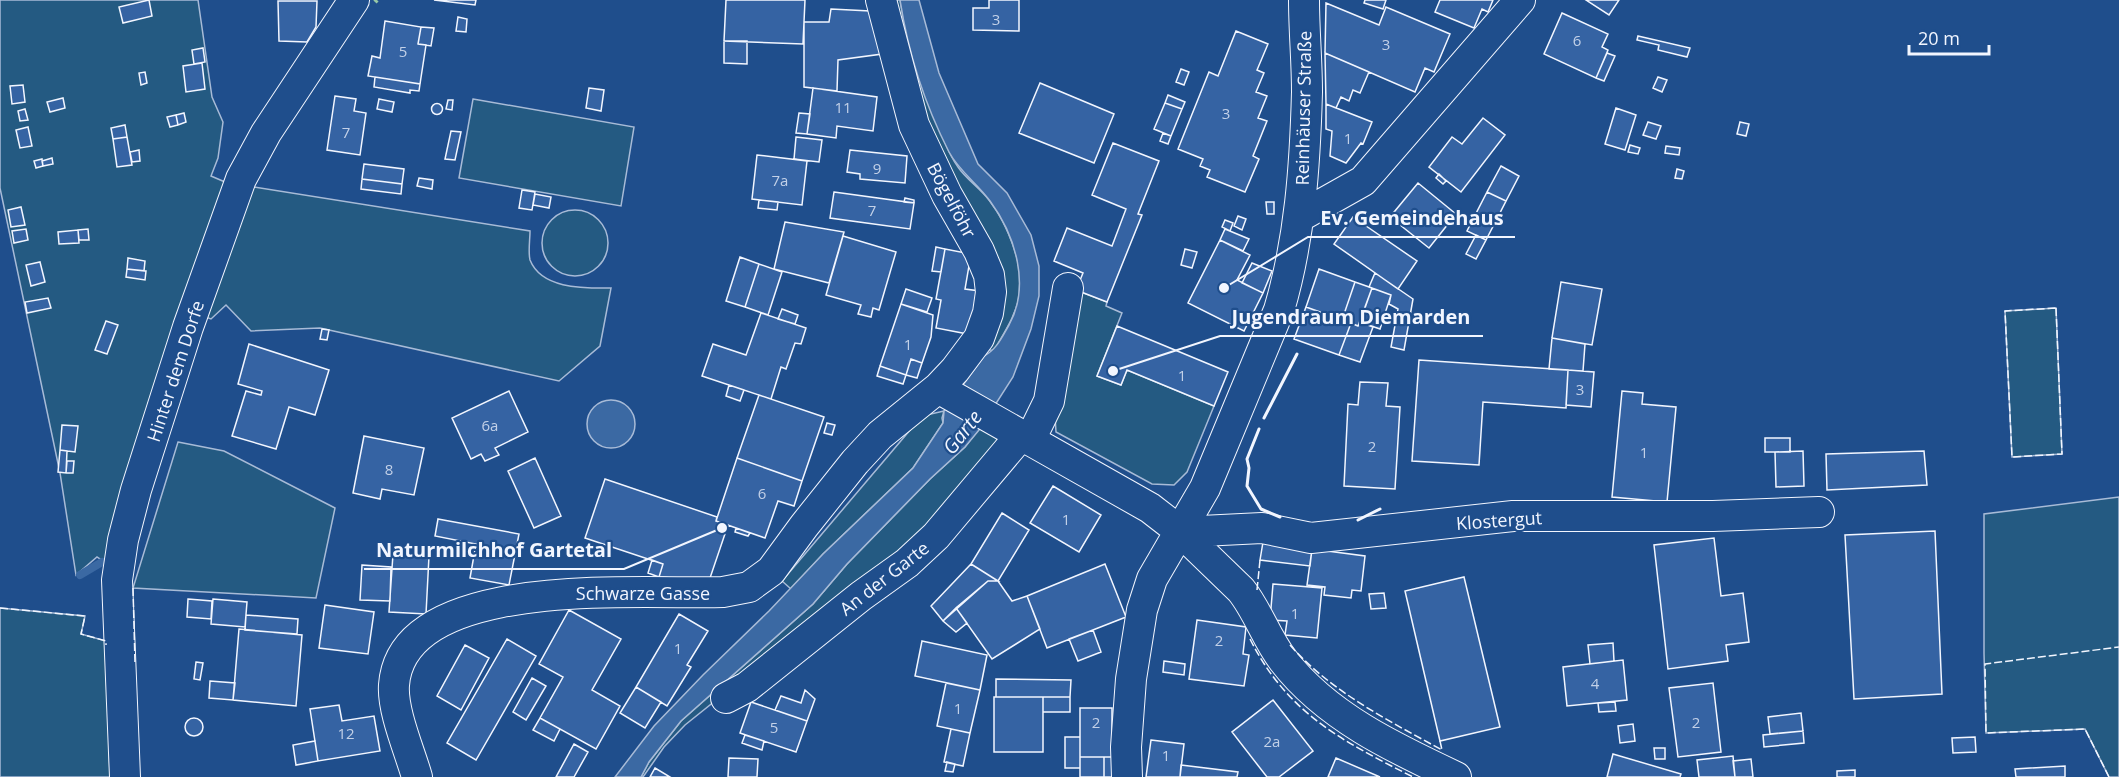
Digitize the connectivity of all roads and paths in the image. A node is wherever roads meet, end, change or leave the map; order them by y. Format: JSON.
{"nodes":[{"id":1,"x":354,"y":0,"type":"edge"},
{"id":2,"x":881,"y":0,"type":"edge"},
{"id":3,"x":1304,"y":0,"type":"edge"},
{"id":4,"x":1520,"y":0,"type":"edge"},
{"id":5,"x":1299,"y":217,"type":"junction"},
{"id":6,"x":1068,"y":288,"type":"dead end"},
{"id":7,"x":947,"y":392,"type":"junction"},
{"id":8,"x":1017,"y":432,"type":"junction"},
{"id":9,"x":1819,"y":512,"type":"dead end"},
{"id":10,"x":1181,"y":532,"type":"junction"},
{"id":11,"x":726,"y":698,"type":"dead end"},
{"id":12,"x":125,"y":777,"type":"edge"},
{"id":13,"x":417,"y":777,"type":"edge"},
{"id":14,"x":1127,"y":777,"type":"edge"},
{"id":15,"x":1456,"y":777,"type":"edge"}],
"edges":[{"from":1,"to":12,"type":"street","name":"Hinter dem Dorfe"},
{"from":2,"to":7,"type":"street","name":"Bögelföhr"},
{"from":3,"to":5,"type":"street","name":"Reinhäuser Straße"},
{"from":4,"to":5,"type":"street"},
{"from":5,"to":10,"type":"street","name":"Reinhäuser Straße"},
{"from":6,"to":8,"type":"street","name":"An der Garte"},
{"from":7,"to":8,"type":"street"},
{"from":7,"to":13,"type":"street","name":"Schwarze Gasse"},
{"from":8,"to":10,"type":"street"},
{"from":8,"to":11,"type":"street","name":"An der Garte"},
{"from":9,"to":10,"type":"street","name":"Klostergut"},
{"from":10,"to":14,"type":"street","name":"Reinhäuser Straße"},
{"from":10,"to":15,"type":"street"}]}
